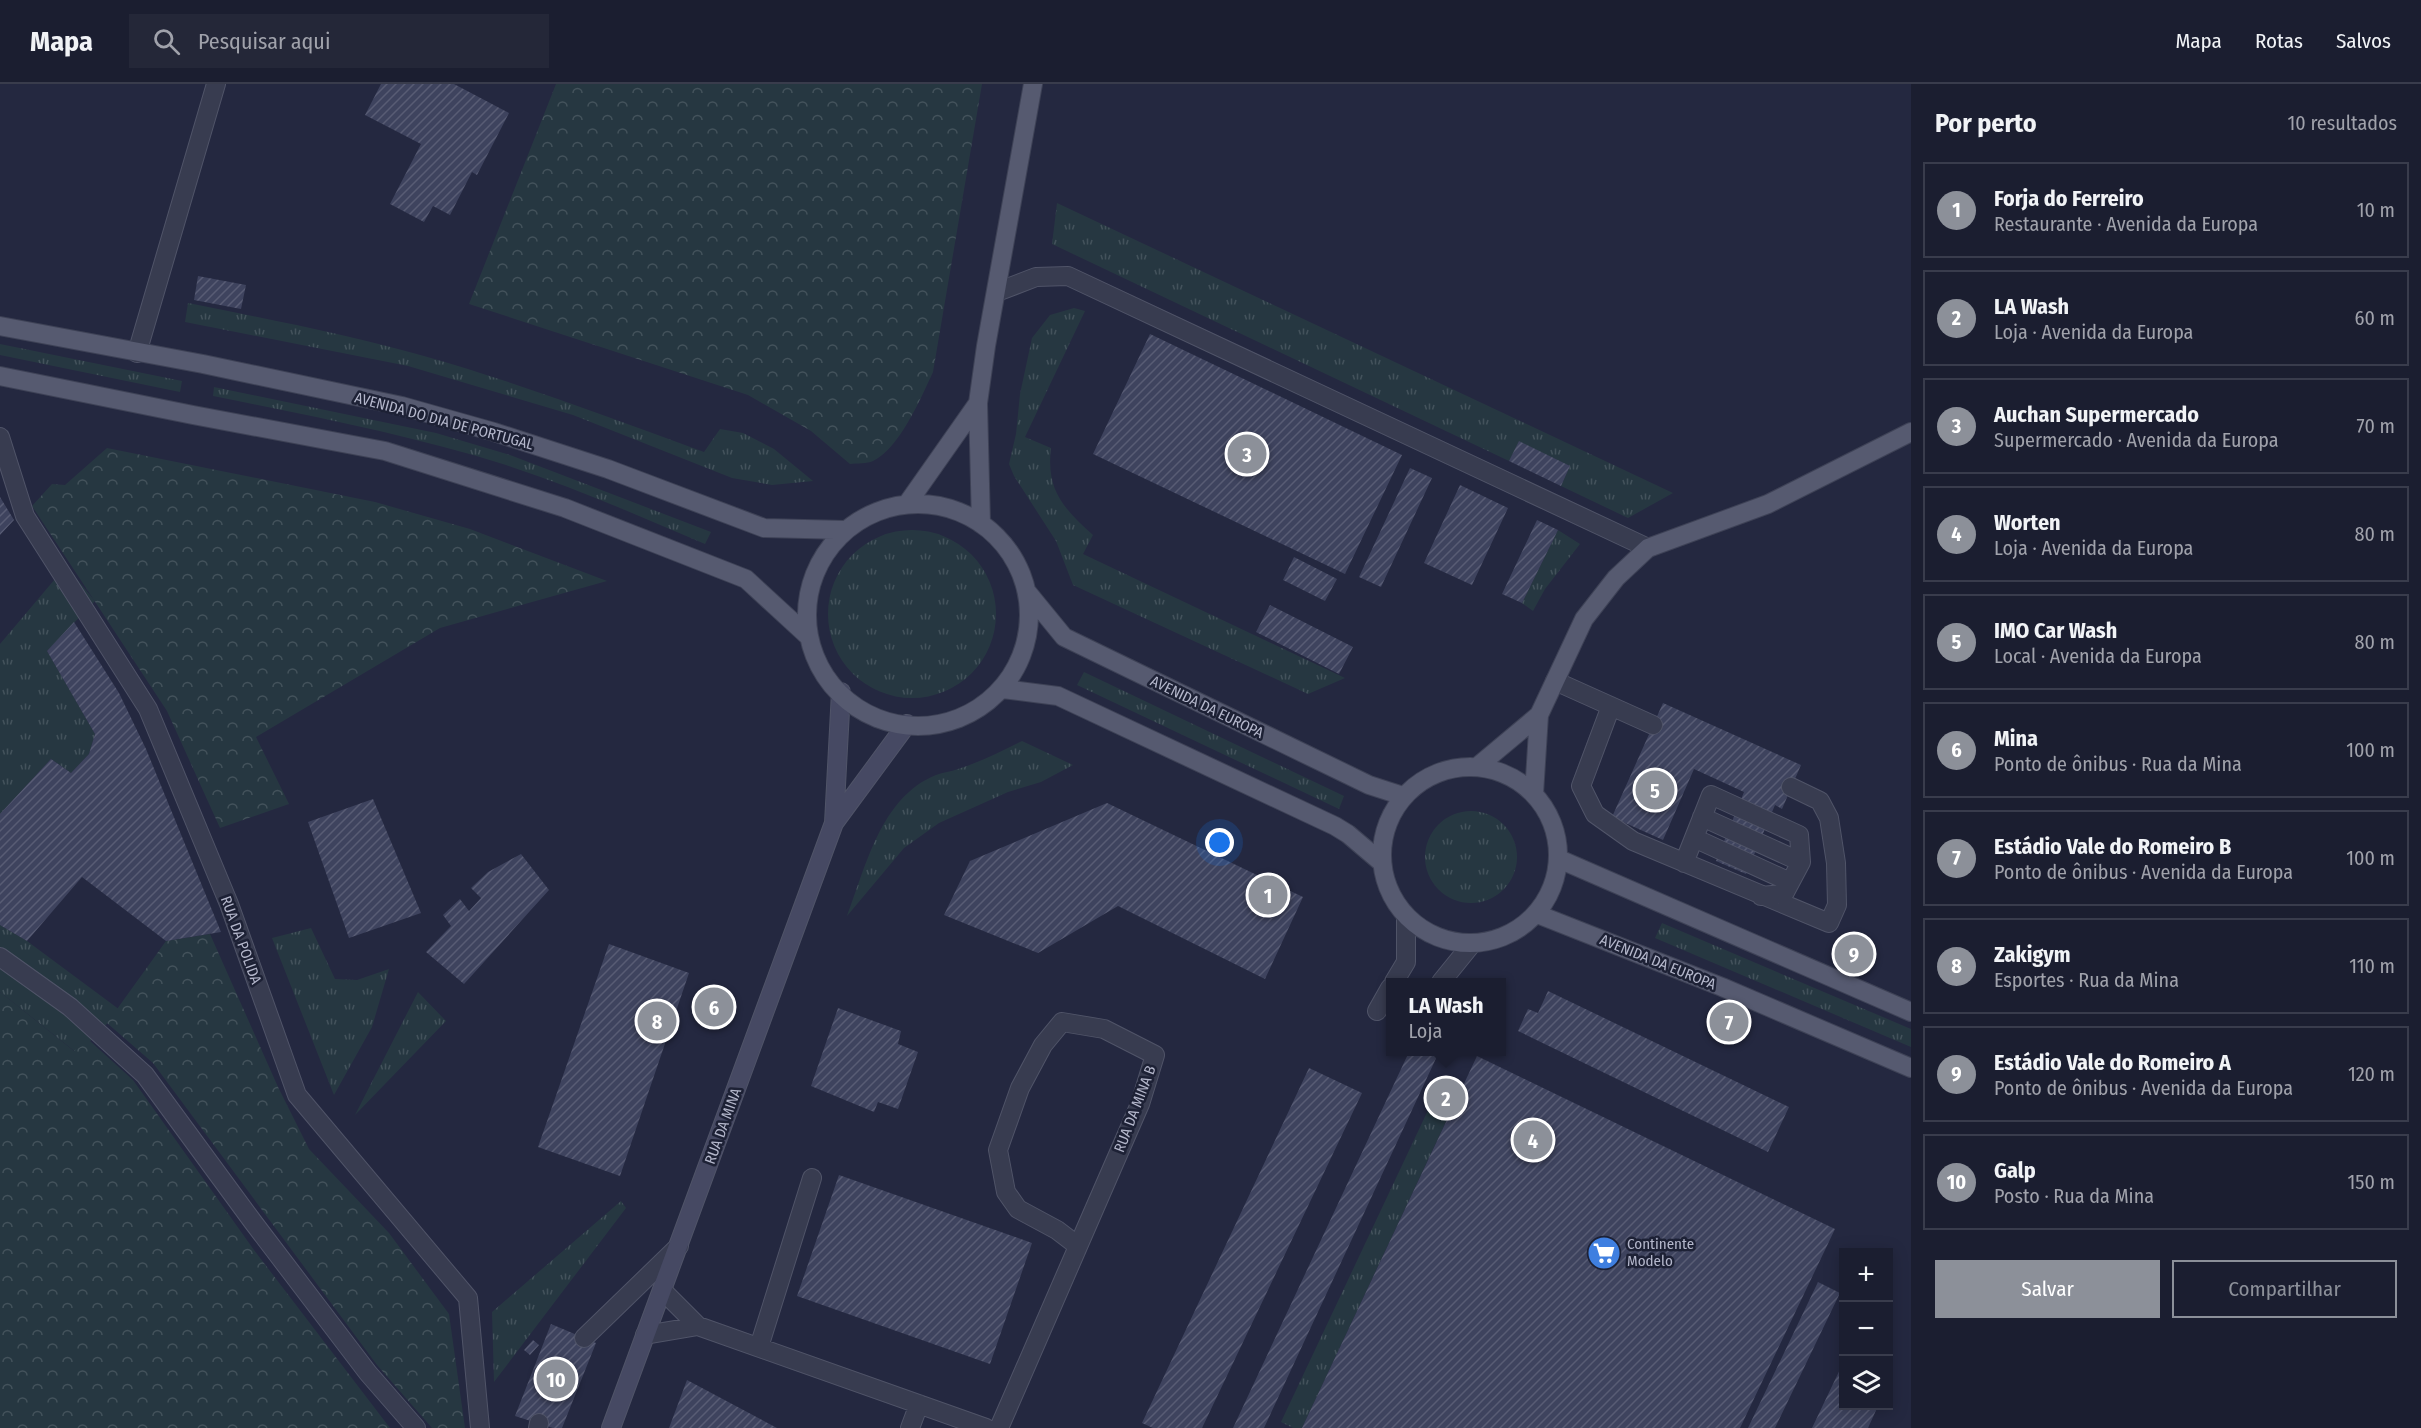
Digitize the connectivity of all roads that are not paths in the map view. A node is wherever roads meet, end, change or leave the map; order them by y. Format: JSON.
{"nodes":[{"id":1,"x":216,"y":84,"type":"edge"},
{"id":2,"x":1033,"y":84,"type":"edge"},
{"id":3,"x":997,"y":292,"type":"junction"},
{"id":4,"x":0,"y":326,"type":"edge"},
{"id":5,"x":137,"y":352,"type":"junction"},
{"id":6,"x":0,"y":376,"type":"edge"},
{"id":7,"x":978,"y":402,"type":"junction"},
{"id":8,"x":1911,"y":432,"type":"edge"},
{"id":9,"x":0,"y":437,"type":"edge"},
{"id":10,"x":907,"y":504,"type":"junction"},
{"id":11,"x":981,"y":524,"type":"junction"},
{"id":12,"x":845,"y":530,"type":"junction"},
{"id":13,"x":1648,"y":548,"type":"junction"},
{"id":14,"x":1028,"y":593,"type":"junction"},
{"id":15,"x":808,"y":636,"type":"junction"},
{"id":16,"x":1555,"y":681,"type":"junction"},
{"id":17,"x":1003,"y":689,"type":"junction"},
{"id":18,"x":841,"y":692,"type":"junction"},
{"id":19,"x":1611,"y":706,"type":"junction"},
{"id":20,"x":1539,"y":715,"type":"junction"},
{"id":21,"x":907,"y":724,"type":"junction"},
{"id":22,"x":1653,"y":726,"type":"dead end"},
{"id":23,"x":1477,"y":767,"type":"junction"},
{"id":24,"x":1791,"y":788,"type":"dead end"},
{"id":25,"x":1534,"y":794,"type":"junction"},
{"id":26,"x":1403,"y":796,"type":"junction"},
{"id":27,"x":1702,"y":817,"type":"junction"},
{"id":28,"x":834,"y":823,"type":"junction"},
{"id":29,"x":1694,"y":838,"type":"junction"},
{"id":30,"x":1559,"y":859,"type":"junction"},
{"id":31,"x":1381,"y":862,"type":"junction"},
{"id":32,"x":1801,"y":862,"type":"junction"},
{"id":33,"x":1684,"y":863,"type":"junction"},
{"id":34,"x":1790,"y":882,"type":"junction"},
{"id":35,"x":1761,"y":896,"type":"junction"},
{"id":36,"x":1537,"y":914,"type":"junction"},
{"id":37,"x":1406,"y":916,"type":"junction"},
{"id":38,"x":1471,"y":945,"type":"junction"},
{"id":39,"x":0,"y":957,"type":"edge"},
{"id":40,"x":1396,"y":978,"type":"edge"},
{"id":41,"x":1444,"y":978,"type":"edge"},
{"id":42,"x":1386,"y":995,"type":"edge"},
{"id":43,"x":1377,"y":1011,"type":"dead end"},
{"id":44,"x":1911,"y":1012,"type":"edge"},
{"id":45,"x":1911,"y":1068,"type":"edge"},
{"id":46,"x":813,"y":1178,"type":"dead end"},
{"id":47,"x":679,"y":1246,"type":"junction"},
{"id":48,"x":1078,"y":1246,"type":"junction"},
{"id":49,"x":663,"y":1291,"type":"junction"},
{"id":50,"x":698,"y":1326,"type":"junction"},
{"id":51,"x":645,"y":1335,"type":"junction"},
{"id":52,"x":584,"y":1338,"type":"dead end"},
{"id":53,"x":759,"y":1347,"type":"junction"},
{"id":54,"x":919,"y":1404,"type":"junction"},
{"id":55,"x":416,"y":1428,"type":"edge"},
{"id":56,"x":480,"y":1428,"type":"edge"},
{"id":57,"x":611,"y":1428,"type":"edge"},
{"id":58,"x":910,"y":1428,"type":"edge"},
{"id":59,"x":986,"y":1428,"type":"edge"},
{"id":60,"x":999,"y":1428,"type":"edge"}],
"edges":[{"from":1,"to":5,"type":"street"},
{"from":2,"to":3,"type":"main road"},
{"from":3,"to":7,"type":"main road"},
{"from":3,"to":13,"type":"street"},
{"from":4,"to":5,"type":"main road","name":"AVENIDA DO DIA DE PORTUGAL"},
{"from":5,"to":12,"type":"main road","name":"AVENIDA DO DIA DE PORTUGAL"},
{"from":6,"to":15,"type":"main road"},
{"from":7,"to":10,"type":"main road"},
{"from":7,"to":11,"type":"main road"},
{"from":8,"to":13,"type":"main road"},
{"from":9,"to":56,"type":"street","name":"RUA DA POLIDA"},
{"from":10,"to":11,"type":"main road"},
{"from":10,"to":12,"type":"main road"},
{"from":11,"to":14,"type":"main road"},
{"from":12,"to":15,"type":"main road"},
{"from":13,"to":16,"type":"main road"},
{"from":14,"to":17,"type":"main road"},
{"from":14,"to":26,"type":"main road","name":"AVENIDA DA EUROPA"},
{"from":15,"to":18,"type":"main road"},
{"from":16,"to":19,"type":"street"},
{"from":16,"to":20,"type":"main road"},
{"from":17,"to":21,"type":"main road"},
{"from":17,"to":31,"type":"main road"},
{"from":18,"to":21,"type":"main road"},
{"from":18,"to":28,"type":"main road"},
{"from":19,"to":22,"type":"street"},
{"from":19,"to":33,"type":"street"},
{"from":20,"to":23,"type":"main road"},
{"from":20,"to":25,"type":"main road"},
{"from":21,"to":28,"type":"main road"},
{"from":23,"to":25,"type":"main road"},
{"from":23,"to":26,"type":"main road"},
{"from":24,"to":35,"type":"street"},
{"from":25,"to":30,"type":"main road"},
{"from":26,"to":31,"type":"main road"},
{"from":27,"to":29,"type":"street"},
{"from":27,"to":32,"type":"street"},
{"from":27,"to":32,"type":"street"},
{"from":28,"to":47,"type":"main road","name":"RUA DA MINA"},
{"from":29,"to":33,"type":"street"},
{"from":29,"to":34,"type":"street"},
{"from":30,"to":36,"type":"main road"},
{"from":30,"to":44,"type":"main road"},
{"from":31,"to":37,"type":"main road"},
{"from":32,"to":34,"type":"street"},
{"from":33,"to":35,"type":"street"},
{"from":34,"to":35,"type":"street"},
{"from":36,"to":38,"type":"main road"},
{"from":36,"to":45,"type":"main road","name":"AVENIDA DA EUROPA"},
{"from":37,"to":38,"type":"main road"},
{"from":37,"to":40,"type":"street"},
{"from":38,"to":41,"type":"street"},
{"from":39,"to":55,"type":"street"},
{"from":42,"to":43,"type":"street"},
{"from":46,"to":53,"type":"street"},
{"from":47,"to":49,"type":"main road","name":"RUA DA MINA"},
{"from":47,"to":52,"type":"street"},
{"from":48,"to":48,"type":"street","name":"RUA DA MINA B"},
{"from":48,"to":60,"type":"street","name":"RUA DA MINA B"},
{"from":49,"to":50,"type":"street"},
{"from":49,"to":51,"type":"main road","name":"RUA DA MINA"},
{"from":50,"to":51,"type":"street"},
{"from":50,"to":53,"type":"street"},
{"from":51,"to":57,"type":"main road","name":"RUA DA MINA"},
{"from":53,"to":54,"type":"street"},
{"from":54,"to":58,"type":"street"},
{"from":54,"to":59,"type":"street"}]}
